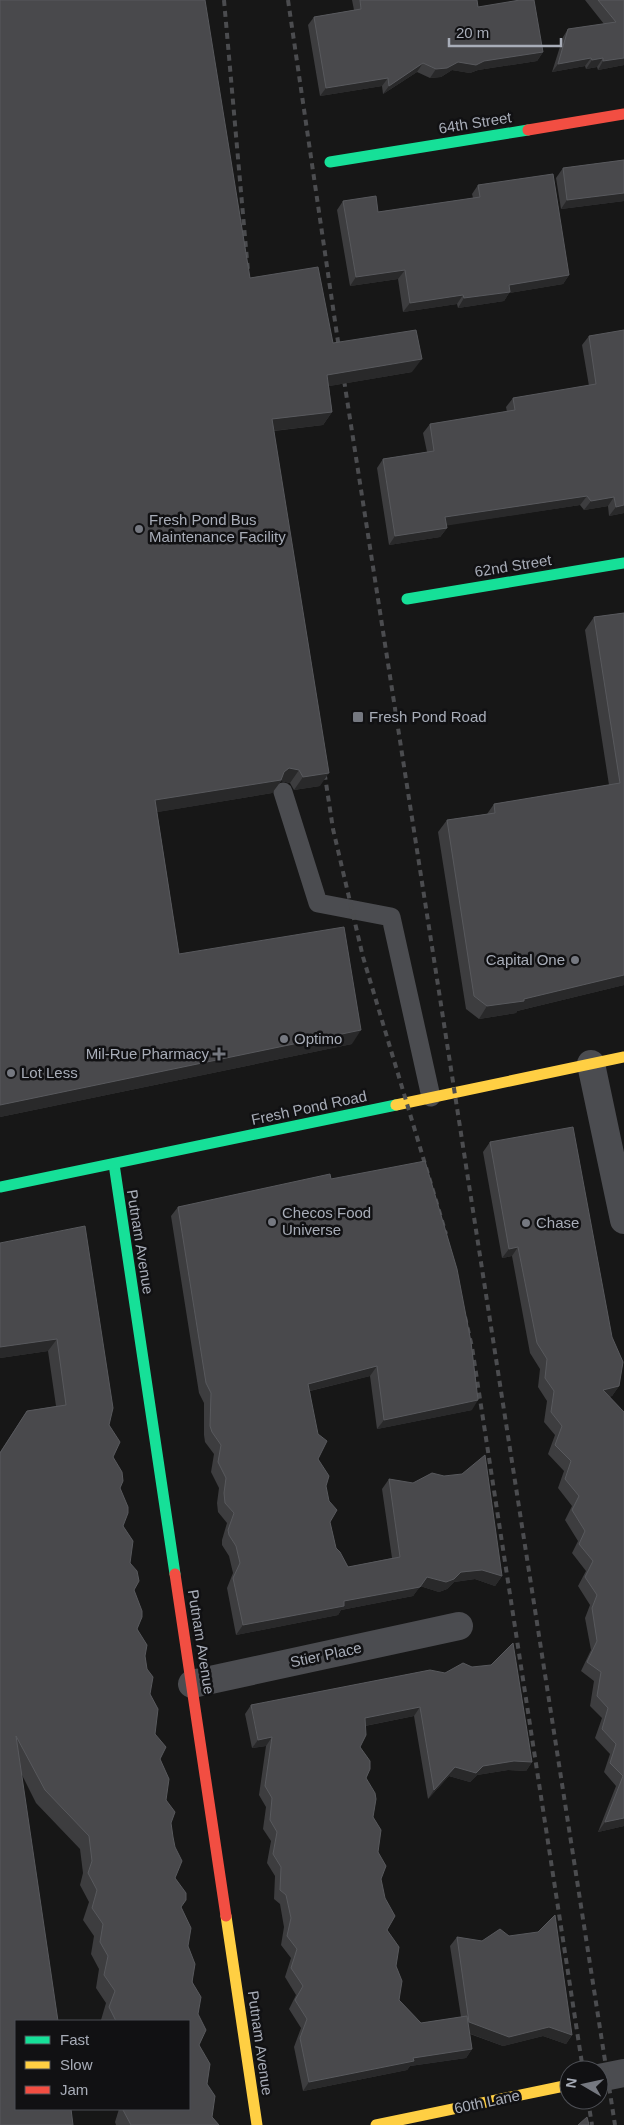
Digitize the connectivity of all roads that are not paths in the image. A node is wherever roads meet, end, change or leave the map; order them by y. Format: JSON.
{"nodes":[{"id":1,"x":624,"y":114,"type":"edge"},
{"id":2,"x":330,"y":162,"type":"dead end"},
{"id":3,"x":624,"y":563,"type":"edge"},
{"id":4,"x":407,"y":599,"type":"dead end"},
{"id":5,"x":284,"y":792,"type":"edge"},
{"id":6,"x":624,"y":1058,"type":"edge"},
{"id":7,"x":591,"y":1064,"type":"junction"},
{"id":8,"x":431,"y":1097,"type":"junction"},
{"id":9,"x":114,"y":1164,"type":"junction"},
{"id":10,"x":0,"y":1188,"type":"edge"},
{"id":11,"x":624,"y":1220,"type":"edge"},
{"id":12,"x":459,"y":1626,"type":"dead end"},
{"id":13,"x":192,"y":1684,"type":"junction"},
{"id":14,"x":624,"y":2073,"type":"edge"},
{"id":15,"x":609,"y":2076,"type":"edge"},
{"id":16,"x":559,"y":2086,"type":"edge"},
{"id":17,"x":257,"y":2125,"type":"edge"},
{"id":18,"x":376,"y":2125,"type":"edge"}],
"edges":[{"from":1,"to":2,"type":"street","name":"64th Street"},
{"from":3,"to":4,"type":"street","name":"62nd Street"},
{"from":5,"to":8,"type":"lane"},
{"from":6,"to":7,"type":"street","name":"Fresh Pond Road"},
{"from":7,"to":8,"type":"street","name":"Fresh Pond Road"},
{"from":7,"to":11,"type":"street"},
{"from":8,"to":9,"type":"street","name":"Fresh Pond Road"},
{"from":9,"to":10,"type":"street","name":"Fresh Pond Road"},
{"from":9,"to":13,"type":"street","name":"Putnam Avenue"},
{"from":12,"to":13,"type":"street","name":"Stier Place"},
{"from":13,"to":17,"type":"street","name":"Putnam Avenue"},
{"from":14,"to":15,"type":"street"},
{"from":16,"to":18,"type":"street","name":"60th Lane"}]}
